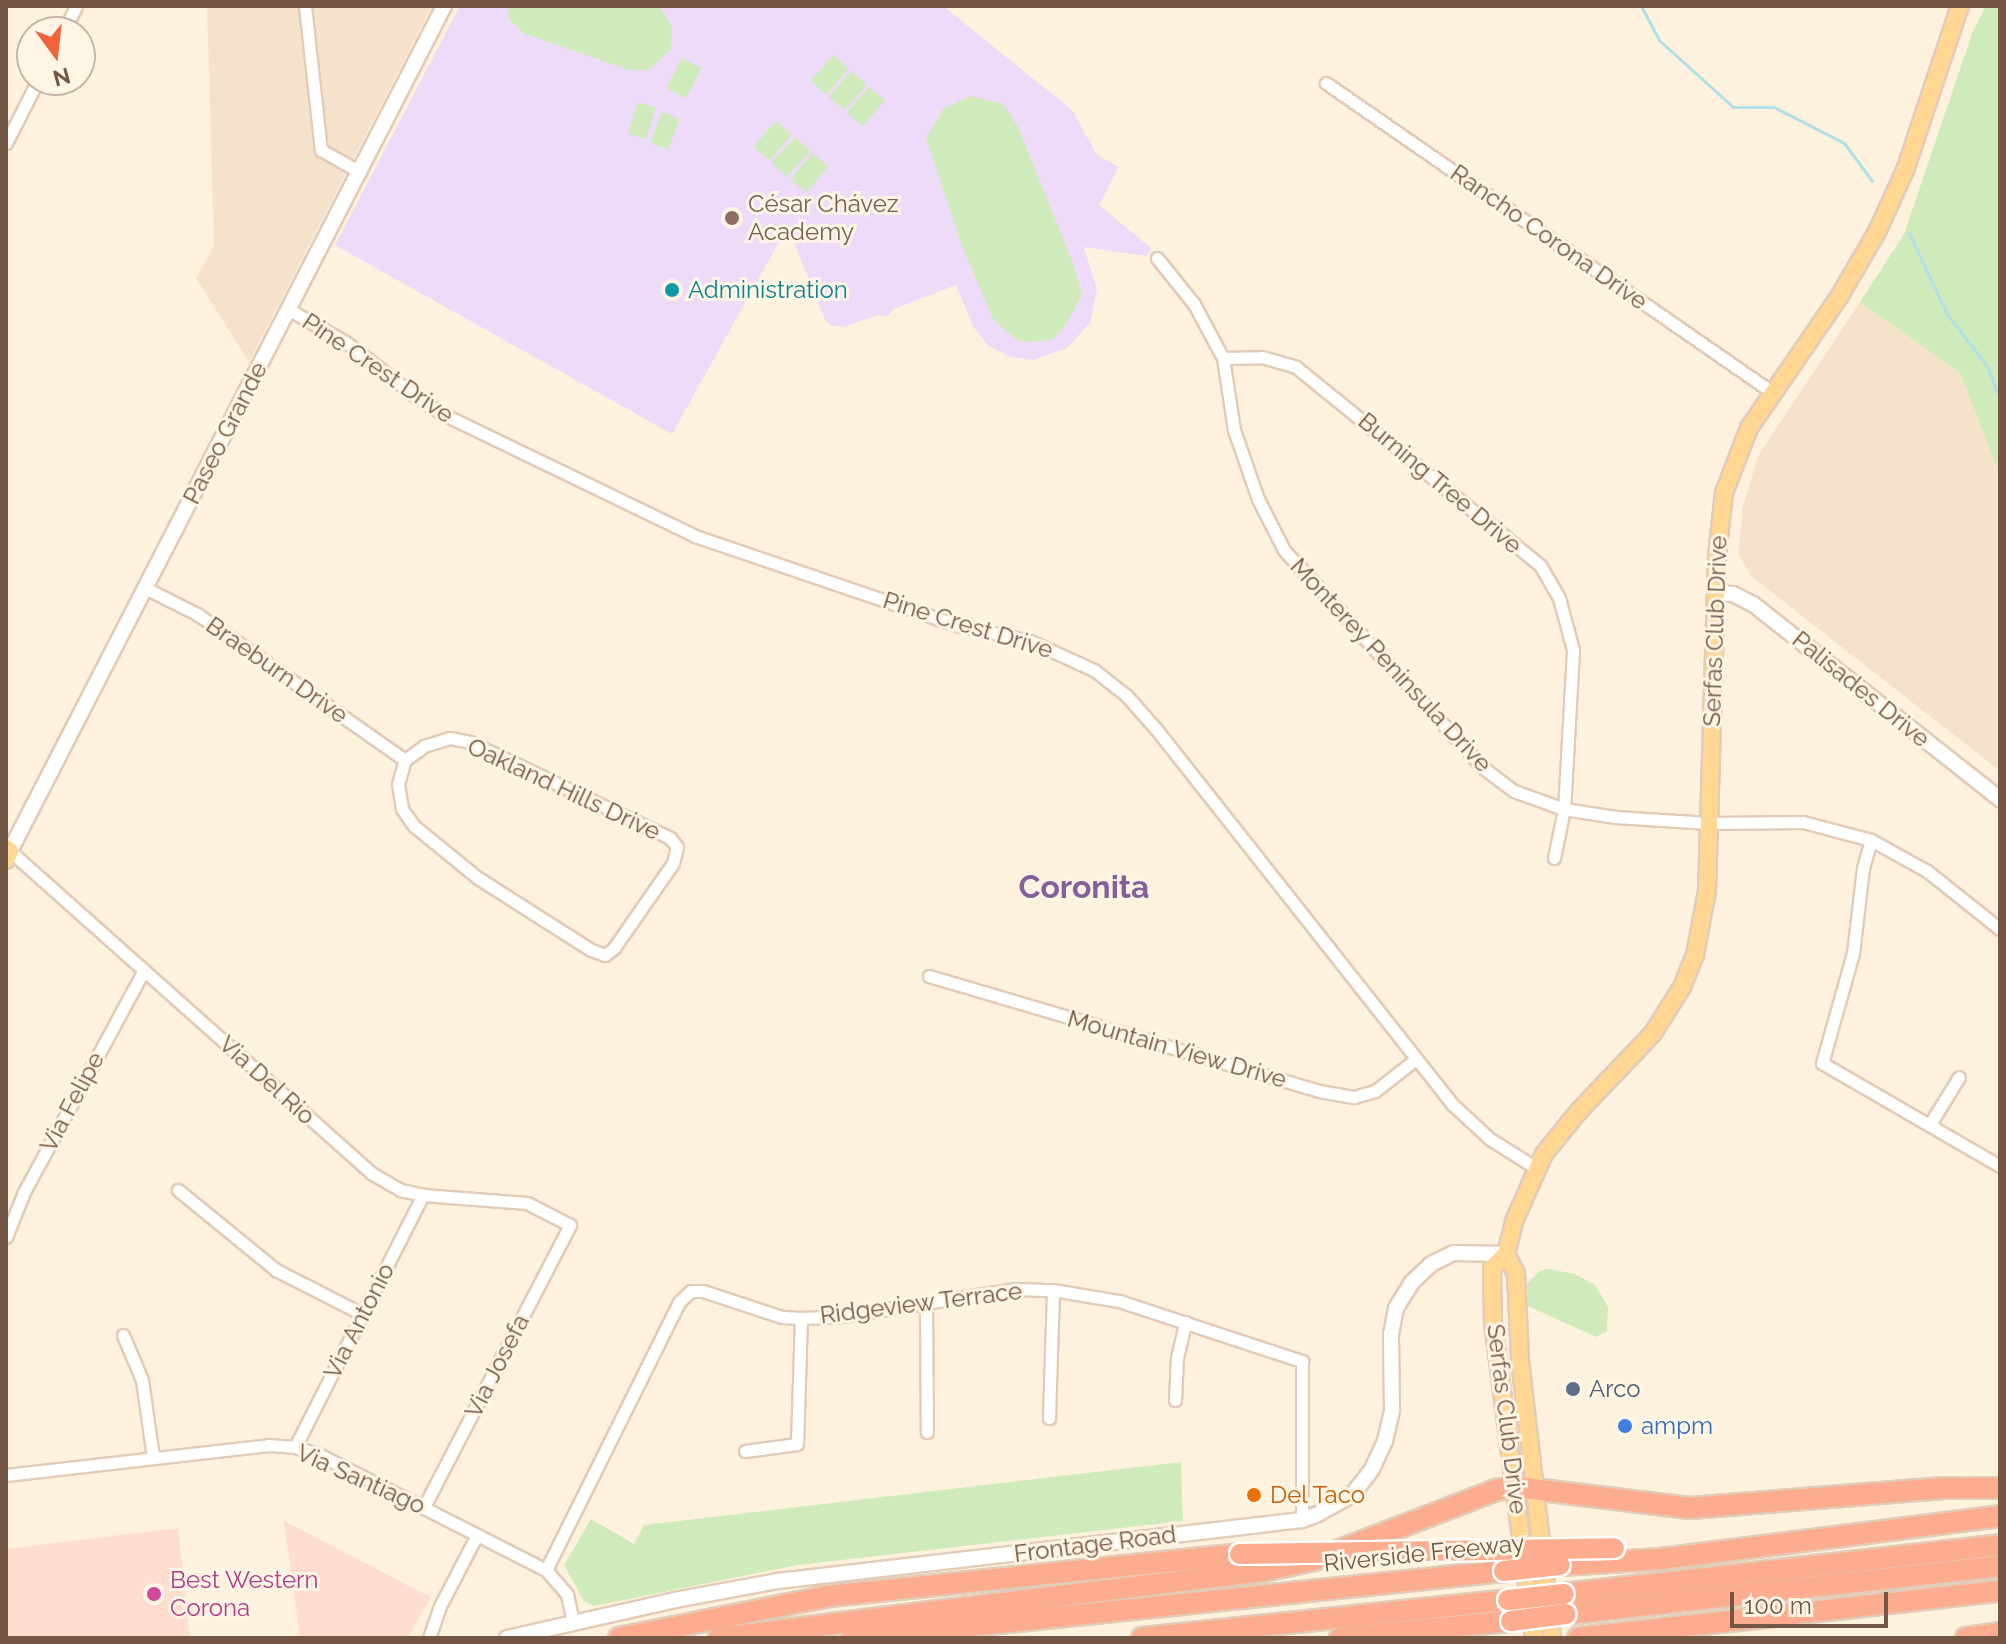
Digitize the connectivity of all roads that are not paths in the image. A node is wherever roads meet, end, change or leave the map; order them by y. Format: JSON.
{"nodes":[{"id":1,"x":305,"y":6,"type":"edge"},
{"id":2,"x":444,"y":6,"type":"edge"},
{"id":3,"x":1960,"y":6,"type":"edge"},
{"id":4,"x":1326,"y":83,"type":"dead end"},
{"id":5,"x":30,"y":96,"type":"edge"},
{"id":6,"x":6,"y":143,"type":"edge"},
{"id":7,"x":360,"y":172,"type":"junction"},
{"id":8,"x":1157,"y":258,"type":"dead end"},
{"id":9,"x":288,"y":309,"type":"junction"},
{"id":10,"x":1223,"y":358,"type":"junction"},
{"id":11,"x":1772,"y":392,"type":"junction"},
{"id":12,"x":145,"y":588,"type":"junction"},
{"id":13,"x":1716,"y":593,"type":"junction"},
{"id":14,"x":405,"y":760,"type":"junction"},
{"id":15,"x":2000,"y":799,"type":"edge"},
{"id":16,"x":1564,"y":809,"type":"junction"},
{"id":17,"x":1709,"y":823,"type":"junction"},
{"id":18,"x":1871,"y":840,"type":"junction"},
{"id":19,"x":7,"y":853,"type":"edge"},
{"id":20,"x":1554,"y":858,"type":"dead end"},
{"id":21,"x":2000,"y":929,"type":"edge"},
{"id":22,"x":144,"y":970,"type":"junction"},
{"id":23,"x":929,"y":976,"type":"dead end"},
{"id":24,"x":1416,"y":1059,"type":"junction"},
{"id":25,"x":1959,"y":1077,"type":"dead end"},
{"id":26,"x":1930,"y":1124,"type":"junction"},
{"id":27,"x":2000,"y":1166,"type":"edge"},
{"id":28,"x":1536,"y":1168,"type":"junction"},
{"id":29,"x":178,"y":1190,"type":"dead end"},
{"id":30,"x":423,"y":1195,"type":"junction"},
{"id":31,"x":570,"y":1225,"type":"joint"},
{"id":32,"x":6,"y":1237,"type":"edge"},
{"id":33,"x":1506,"y":1254,"type":"junction"},
{"id":34,"x":1053,"y":1290,"type":"junction"},
{"id":35,"x":926,"y":1303,"type":"junction"},
{"id":36,"x":362,"y":1314,"type":"junction"},
{"id":37,"x":801,"y":1318,"type":"junction"},
{"id":38,"x":1185,"y":1322,"type":"junction"},
{"id":39,"x":123,"y":1335,"type":"dead end"},
{"id":40,"x":1175,"y":1400,"type":"dead end"},
{"id":41,"x":1049,"y":1418,"type":"dead end"},
{"id":42,"x":927,"y":1432,"type":"dead end"},
{"id":43,"x":295,"y":1447,"type":"junction"},
{"id":44,"x":745,"y":1451,"type":"dead end"},
{"id":45,"x":153,"y":1457,"type":"junction"},
{"id":46,"x":6,"y":1475,"type":"edge"},
{"id":47,"x":1526,"y":1488,"type":"junction"},
{"id":48,"x":2000,"y":1488,"type":"edge"},
{"id":49,"x":424,"y":1507,"type":"junction"},
{"id":50,"x":2000,"y":1516,"type":"edge"},
{"id":51,"x":1302,"y":1520,"type":"junction"},
{"id":52,"x":477,"y":1535,"type":"junction"},
{"id":53,"x":2000,"y":1545,"type":"edge"},
{"id":54,"x":1661,"y":1559,"type":"junction"},
{"id":55,"x":2000,"y":1566,"type":"edge"},
{"id":56,"x":546,"y":1570,"type":"junction"},
{"id":57,"x":2000,"y":1591,"type":"edge"},
{"id":58,"x":1565,"y":1604,"type":"junction"},
{"id":59,"x":573,"y":1622,"type":"junction"},
{"id":60,"x":2000,"y":1633,"type":"edge"},
{"id":61,"x":429,"y":1638,"type":"edge"},
{"id":62,"x":507,"y":1638,"type":"edge"},
{"id":63,"x":619,"y":1638,"type":"edge"},
{"id":64,"x":719,"y":1638,"type":"edge"},
{"id":65,"x":852,"y":1638,"type":"edge"},
{"id":66,"x":1142,"y":1638,"type":"edge"},
{"id":67,"x":1340,"y":1638,"type":"edge"},
{"id":68,"x":1534,"y":1638,"type":"edge"},
{"id":69,"x":1552,"y":1638,"type":"edge"},
{"id":70,"x":1578,"y":1638,"type":"edge"},
{"id":71,"x":1966,"y":1638,"type":"edge"}],
"edges":[{"from":1,"to":7,"type":"street"},
{"from":2,"to":7,"type":"main road","name":"Paseo Grande"},
{"from":3,"to":11,"type":"main road","name":"Serfas Club Drive"},
{"from":4,"to":11,"type":"street","name":"Rancho Corona Drive"},
{"from":5,"to":6,"type":"street"},
{"from":7,"to":9,"type":"main road","name":"Paseo Grande"},
{"from":8,"to":10,"type":"street"},
{"from":9,"to":12,"type":"main road","name":"Paseo Grande"},
{"from":9,"to":24,"type":"street","name":"Pine Crest Drive"},
{"from":10,"to":16,"type":"street","name":"Monterey Peninsula Drive"},
{"from":10,"to":16,"type":"street","name":"Burning Tree Drive"},
{"from":11,"to":13,"type":"main road","name":"Serfas Club Drive"},
{"from":12,"to":14,"type":"street","name":"Braeburn Drive"},
{"from":12,"to":19,"type":"main road","name":"Paseo Grande"},
{"from":13,"to":15,"type":"main road","name":"Palisades Drive"},
{"from":13,"to":17,"type":"main road","name":"Serfas Club Drive"},
{"from":14,"to":14,"type":"street","name":"Oakland Hills Drive"},
{"from":16,"to":17,"type":"street","name":"Monterey Peninsula Drive"},
{"from":16,"to":20,"type":"street","name":"Burning Tree Drive"},
{"from":17,"to":18,"type":"street","name":"Monterey Peninsula Drive"},
{"from":17,"to":28,"type":"main road","name":"Serfas Club Drive"},
{"from":18,"to":21,"type":"street","name":"Monterey Peninsula Drive"},
{"from":18,"to":26,"type":"street"},
{"from":19,"to":22,"type":"street","name":"Via Del Rio"},
{"from":22,"to":30,"type":"street","name":"Via Del Rio"},
{"from":22,"to":32,"type":"street","name":"Via Felipe"},
{"from":23,"to":24,"type":"street","name":"Mountain View Drive"},
{"from":24,"to":28,"type":"street","name":"Pine Crest Drive"},
{"from":25,"to":26,"type":"street"},
{"from":26,"to":27,"type":"street"},
{"from":28,"to":33,"type":"main road","name":"Serfas Club Drive"},
{"from":29,"to":36,"type":"street"},
{"from":30,"to":31,"type":"street","name":"Via Del Rio"},
{"from":30,"to":36,"type":"street","name":"Via Antonio"},
{"from":31,"to":49,"type":"street","name":"Via Josefa"},
{"from":33,"to":47,"type":"main road","name":"Serfas Club Drive"},
{"from":33,"to":47,"type":"main road","name":"Serfas Club Drive"},
{"from":33,"to":51,"type":"main road","name":"Frontage Road"},
{"from":34,"to":35,"type":"street","name":"Ridgeview Terrace"},
{"from":34,"to":38,"type":"street","name":"Ridgeview Terrace"},
{"from":34,"to":41,"type":"street"},
{"from":35,"to":37,"type":"street","name":"Ridgeview Terrace"},
{"from":35,"to":42,"type":"street"},
{"from":36,"to":43,"type":"street","name":"Via Antonio"},
{"from":37,"to":44,"type":"street"},
{"from":37,"to":56,"type":"street","name":"Ridgeview Terrace"},
{"from":38,"to":40,"type":"street"},
{"from":38,"to":51,"type":"street","name":"Ridgeview Terrace"},
{"from":39,"to":45,"type":"street"},
{"from":43,"to":45,"type":"street","name":"Via Santiago"},
{"from":43,"to":49,"type":"street","name":"Via Santiago"},
{"from":45,"to":46,"type":"street","name":"Via Santiago"},
{"from":47,"to":48,"type":"highway"},
{"from":47,"to":64,"type":"highway"},
{"from":47,"to":68,"type":"main road","name":"Serfas Club Drive"},
{"from":47,"to":69,"type":"main road","name":"Serfas Club Drive"},
{"from":49,"to":52,"type":"street","name":"Via Santiago"},
{"from":50,"to":54,"type":"highway","name":"Riverside Freeway"},
{"from":51,"to":59,"type":"main road","name":"Frontage Road"},
{"from":52,"to":56,"type":"street","name":"Via Santiago"},
{"from":52,"to":61,"type":"street"},
{"from":53,"to":58,"type":"highway"},
{"from":54,"to":63,"type":"highway","bridge":true},
{"from":54,"to":65,"type":"highway","name":"Riverside Freeway","bridge":true},
{"from":55,"to":58,"type":"highway"},
{"from":56,"to":59,"type":"street","name":"Via Santiago"},
{"from":57,"to":70,"type":"highway"},
{"from":58,"to":66,"type":"highway","bridge":true},
{"from":58,"to":67,"type":"highway","bridge":true},
{"from":59,"to":62,"type":"main road","name":"Frontage Road"},
{"from":60,"to":71,"type":"highway"}]}
